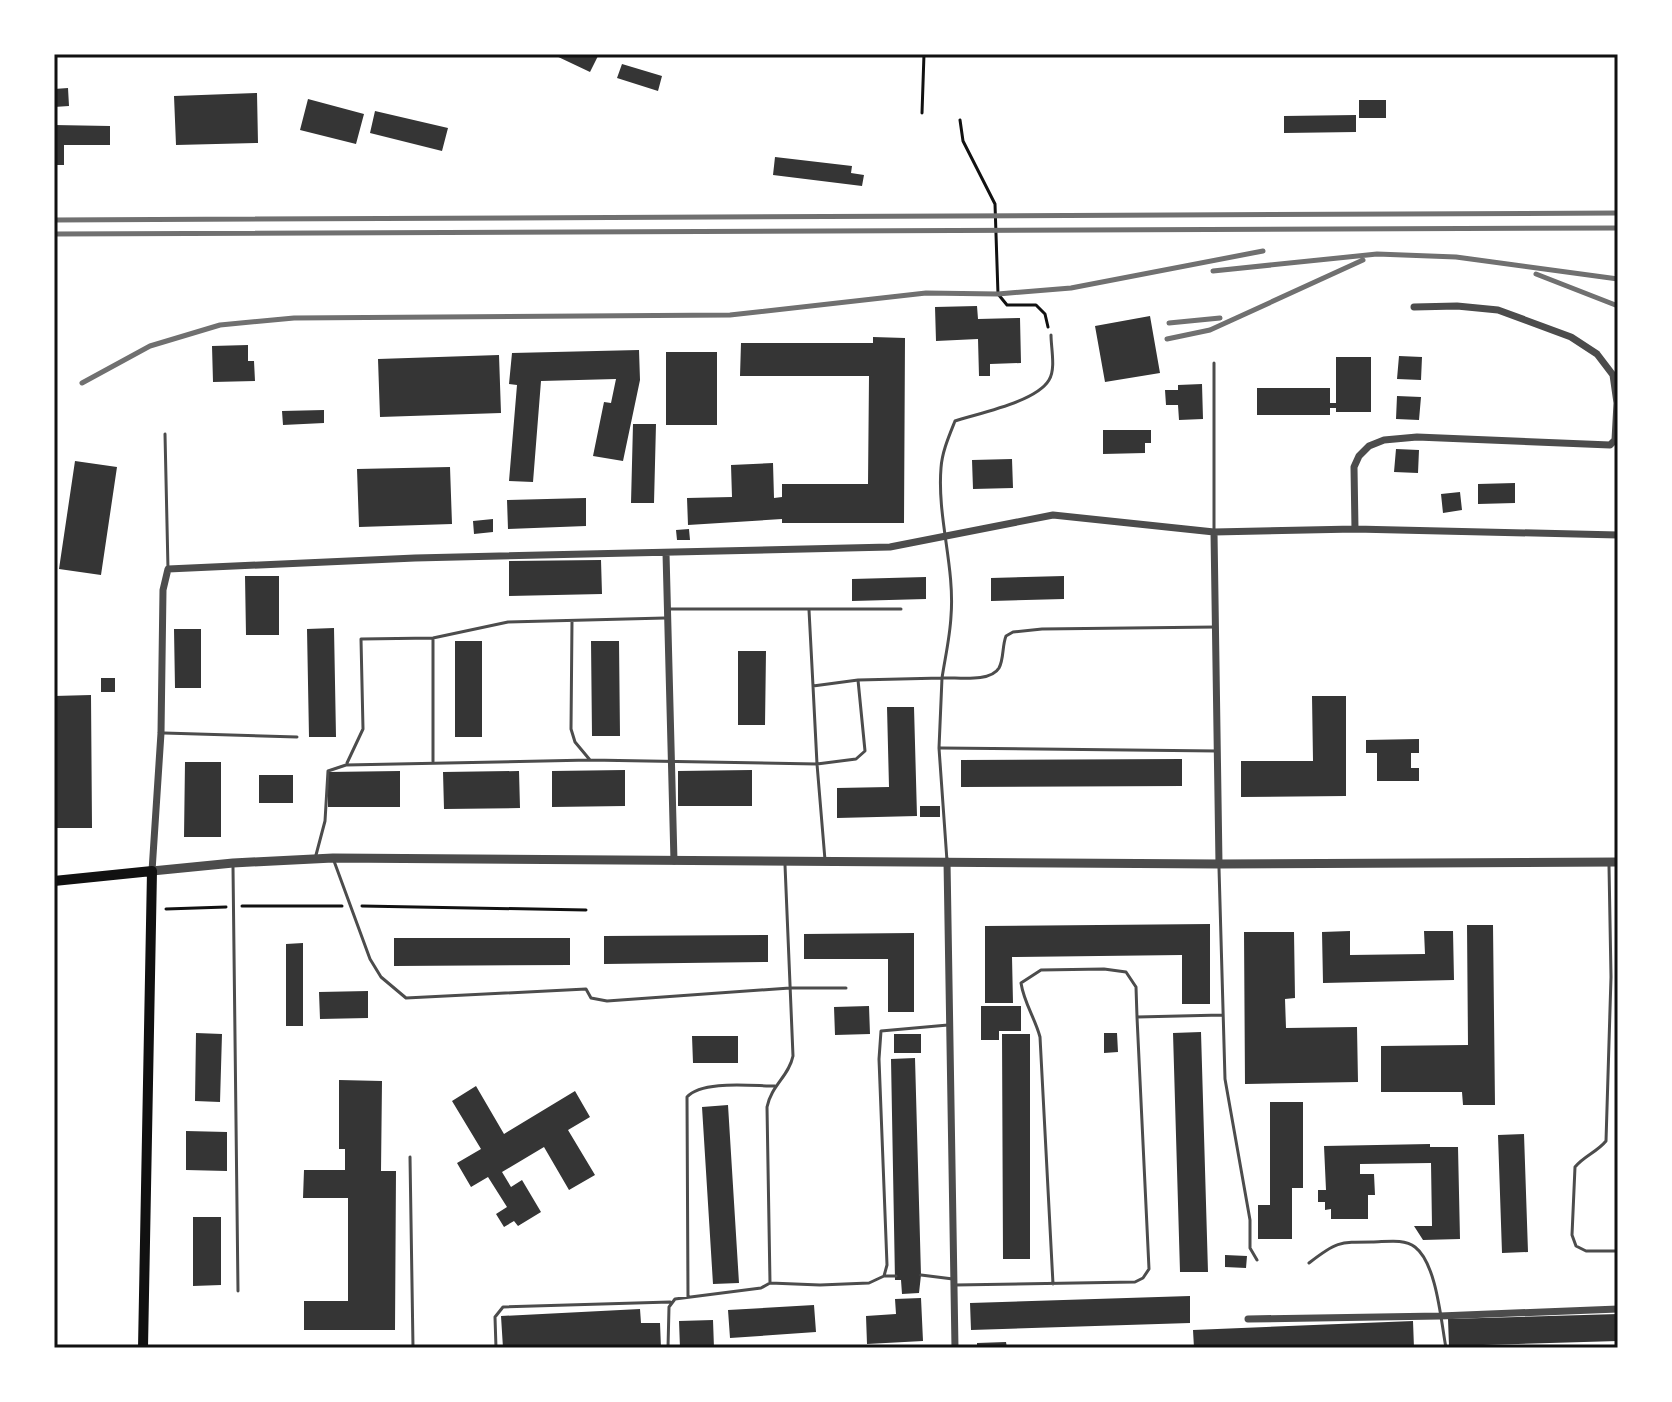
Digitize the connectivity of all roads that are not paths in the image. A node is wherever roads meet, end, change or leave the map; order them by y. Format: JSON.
{"nodes":[{"id":1,"x":1414,"y":307,"type":"dead end"},
{"id":2,"x":1051,"y":335,"type":"road end"},
{"id":3,"x":1214,"y":363,"type":"dead end"},
{"id":4,"x":165,"y":434,"type":"dead end"},
{"id":5,"x":1355,"y":529,"type":"junction"},
{"id":6,"x":1214,"y":532,"type":"junction"},
{"id":7,"x":1618,"y":535,"type":"edge"},
{"id":8,"x":947,"y":537,"type":"junction"},
{"id":9,"x":666,"y":553,"type":"junction"},
{"id":10,"x":168,"y":569,"type":"junction"},
{"id":11,"x":809,"y":609,"type":"junction"},
{"id":12,"x":901,"y":609,"type":"dead end"},
{"id":13,"x":668,"y":614,"type":"junction"},
{"id":14,"x":572,"y":621,"type":"junction"},
{"id":15,"x":1216,"y":627,"type":"junction"},
{"id":16,"x":433,"y":638,"type":"junction"},
{"id":17,"x":942,"y":678,"type":"junction"},
{"id":18,"x":858,"y":680,"type":"junction"},
{"id":19,"x":813,"y":686,"type":"junction"},
{"id":20,"x":161,"y":733,"type":"junction"},
{"id":21,"x":297,"y":737,"type":"dead end"},
{"id":22,"x":939,"y":748,"type":"junction"},
{"id":23,"x":1217,"y":751,"type":"junction"},
{"id":24,"x":590,"y":760,"type":"junction"},
{"id":25,"x":433,"y":761,"type":"junction"},
{"id":26,"x":672,"y":761,"type":"junction"},
{"id":27,"x":817,"y":764,"type":"junction"},
{"id":28,"x":346,"y":765,"type":"junction"},
{"id":29,"x":333,"y":858,"type":"junction"},
{"id":30,"x":315,"y":859,"type":"junction"},
{"id":31,"x":825,"y":860,"type":"junction"},
{"id":32,"x":674,"y":861,"type":"junction"},
{"id":33,"x":785,"y":861,"type":"junction"},
{"id":34,"x":947,"y":861,"type":"junction"},
{"id":35,"x":1613,"y":862,"type":"edge"},
{"id":36,"x":233,"y":863,"type":"junction"},
{"id":37,"x":1219,"y":864,"type":"junction"},
{"id":38,"x":152,"y":871,"type":"junction"},
{"id":39,"x":54,"y":881,"type":"edge"},
{"id":40,"x":1611,"y":977,"type":"junction"},
{"id":41,"x":1618,"y":978,"type":"edge"},
{"id":42,"x":790,"y":988,"type":"junction"},
{"id":43,"x":846,"y":988,"type":"dead end"},
{"id":44,"x":1222,"y":1015,"type":"junction"},
{"id":45,"x":1137,"y":1017,"type":"junction"},
{"id":46,"x":950,"y":1025,"type":"junction"},
{"id":47,"x":775,"y":1086,"type":"junction"},
{"id":48,"x":410,"y":1157,"type":"dead end"},
{"id":49,"x":1618,"y":1251,"type":"edge"},
{"id":50,"x":1257,"y":1260,"type":"dead end"},
{"id":51,"x":1309,"y":1263,"type":"dead end"},
{"id":52,"x":921,"y":1275,"type":"dead end"},
{"id":53,"x":884,"y":1276,"type":"junction"},
{"id":54,"x":896,"y":1276,"type":"dead end"},
{"id":55,"x":953,"y":1282,"type":"junction"},
{"id":56,"x":770,"y":1283,"type":"junction"},
{"id":57,"x":1053,"y":1284,"type":"junction"},
{"id":58,"x":238,"y":1291,"type":"dead end"},
{"id":59,"x":688,"y":1297,"type":"junction"},
{"id":60,"x":671,"y":1302,"type":"junction"},
{"id":61,"x":1618,"y":1309,"type":"edge"},
{"id":62,"x":1440,"y":1316,"type":"junction"},
{"id":63,"x":1248,"y":1319,"type":"dead end"},
{"id":64,"x":143,"y":1348,"type":"edge"},
{"id":65,"x":374,"y":1348,"type":"edge"},
{"id":66,"x":496,"y":1348,"type":"edge"},
{"id":67,"x":668,"y":1348,"type":"edge"},
{"id":68,"x":955,"y":1348,"type":"edge"},
{"id":69,"x":1446,"y":1348,"type":"edge"}],
"edges":[{"from":1,"to":5,"type":"street"},
{"from":2,"to":8,"type":"lane"},
{"from":3,"to":6,"type":"lane"},
{"from":4,"to":10,"type":"lane"},
{"from":5,"to":6,"type":"street"},
{"from":5,"to":7,"type":"street"},
{"from":6,"to":8,"type":"street"},
{"from":6,"to":15,"type":"street"},
{"from":8,"to":9,"type":"street"},
{"from":8,"to":17,"type":"lane"},
{"from":9,"to":10,"type":"street"},
{"from":9,"to":13,"type":"street"},
{"from":10,"to":20,"type":"street"},
{"from":11,"to":12,"type":"lane"},
{"from":11,"to":13,"type":"lane"},
{"from":11,"to":19,"type":"lane"},
{"from":13,"to":14,"type":"lane"},
{"from":13,"to":26,"type":"street"},
{"from":14,"to":16,"type":"lane"},
{"from":14,"to":24,"type":"lane"},
{"from":15,"to":17,"type":"lane"},
{"from":15,"to":23,"type":"street"},
{"from":16,"to":25,"type":"lane"},
{"from":16,"to":28,"type":"lane"},
{"from":17,"to":18,"type":"lane"},
{"from":17,"to":22,"type":"lane"},
{"from":18,"to":19,"type":"lane"},
{"from":18,"to":27,"type":"lane"},
{"from":19,"to":27,"type":"lane"},
{"from":20,"to":21,"type":"lane"},
{"from":20,"to":38,"type":"street"},
{"from":22,"to":23,"type":"lane"},
{"from":22,"to":34,"type":"lane"},
{"from":23,"to":37,"type":"street"},
{"from":24,"to":25,"type":"lane"},
{"from":24,"to":26,"type":"lane"},
{"from":25,"to":28,"type":"lane"},
{"from":26,"to":27,"type":"lane"},
{"from":26,"to":32,"type":"street"},
{"from":27,"to":31,"type":"lane"},
{"from":28,"to":30,"type":"lane"},
{"from":29,"to":30,"type":"street"},
{"from":29,"to":32,"type":"street"},
{"from":29,"to":42,"type":"lane"},
{"from":30,"to":36,"type":"street"},
{"from":31,"to":33,"type":"street"},
{"from":31,"to":34,"type":"street"},
{"from":32,"to":33,"type":"street"},
{"from":33,"to":42,"type":"lane"},
{"from":34,"to":37,"type":"street"},
{"from":34,"to":46,"type":"street"},
{"from":35,"to":37,"type":"street"},
{"from":35,"to":40,"type":"lane"},
{"from":36,"to":38,"type":"street"},
{"from":36,"to":58,"type":"lane"},
{"from":37,"to":44,"type":"lane"},
{"from":38,"to":39,"type":"main road"},
{"from":38,"to":64,"type":"main road"},
{"from":40,"to":41,"type":"lane"},
{"from":40,"to":49,"type":"lane"},
{"from":42,"to":43,"type":"lane"},
{"from":42,"to":47,"type":"lane"},
{"from":44,"to":45,"type":"lane"},
{"from":44,"to":50,"type":"lane"},
{"from":45,"to":57,"type":"lane"},
{"from":45,"to":57,"type":"lane"},
{"from":46,"to":53,"type":"lane"},
{"from":46,"to":55,"type":"street"},
{"from":47,"to":56,"type":"lane"},
{"from":47,"to":59,"type":"lane"},
{"from":48,"to":65,"type":"lane"},
{"from":51,"to":62,"type":"lane"},
{"from":52,"to":55,"type":"lane"},
{"from":53,"to":54,"type":"lane"},
{"from":53,"to":56,"type":"lane"},
{"from":55,"to":57,"type":"lane"},
{"from":55,"to":68,"type":"street"},
{"from":56,"to":59,"type":"lane"},
{"from":59,"to":60,"type":"lane"},
{"from":60,"to":66,"type":"lane"},
{"from":60,"to":67,"type":"lane"},
{"from":61,"to":62,"type":"street"},
{"from":62,"to":63,"type":"street"},
{"from":62,"to":69,"type":"lane"}]}
